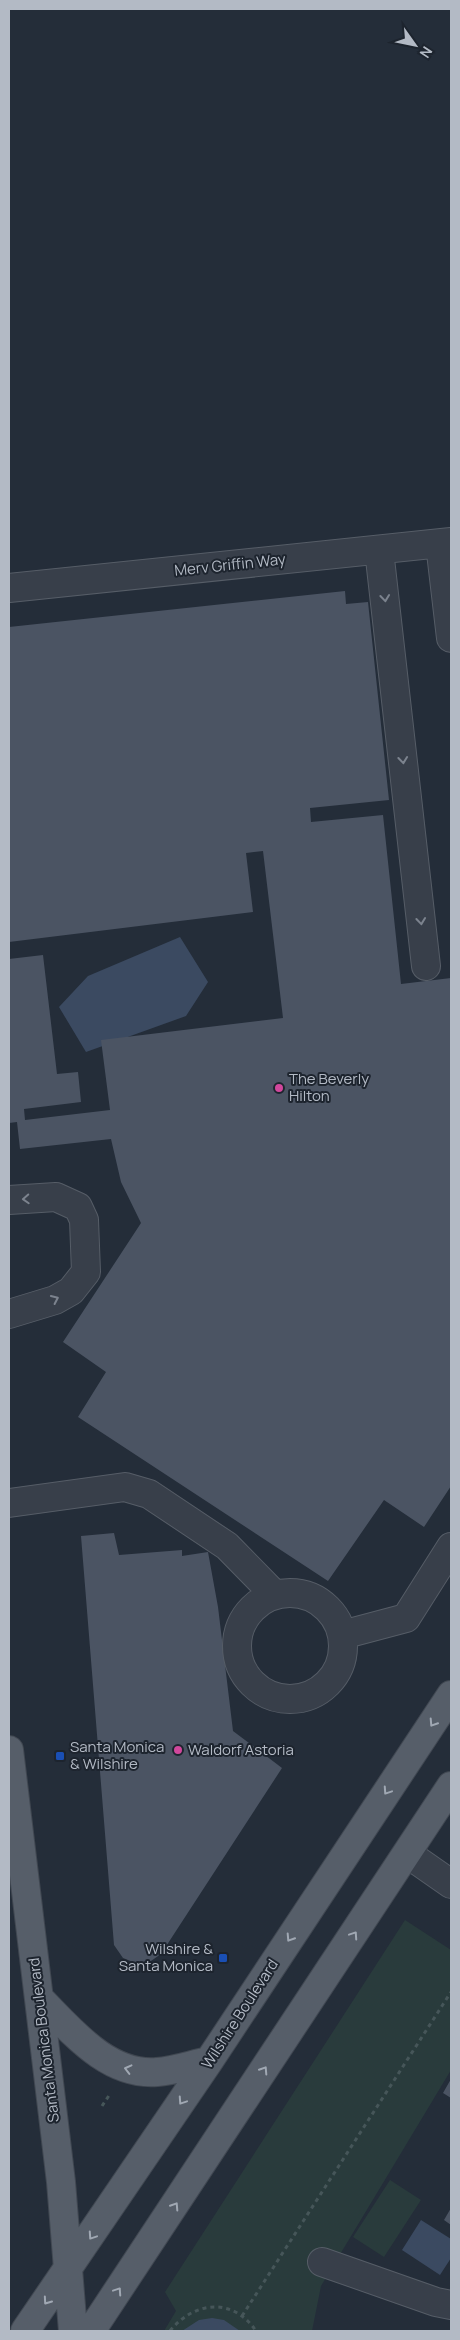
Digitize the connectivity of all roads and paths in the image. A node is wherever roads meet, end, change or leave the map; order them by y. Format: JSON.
{"nodes":[{"id":1,"x":446,"y":543,"type":"edge"},
{"id":2,"x":379,"y":550,"type":"junction"},
{"id":3,"x":9,"y":588,"type":"edge"},
{"id":4,"x":451,"y":638,"type":"edge"},
{"id":5,"x":426,"y":966,"type":"dead end"},
{"id":6,"x":9,"y":1200,"type":"edge"},
{"id":7,"x":9,"y":1314,"type":"edge"},
{"id":8,"x":9,"y":1502,"type":"edge"},
{"id":9,"x":451,"y":1547,"type":"edge"},
{"id":10,"x":275,"y":1595,"type":"junction"},
{"id":11,"x":342,"y":1635,"type":"junction"},
{"id":12,"x":451,"y":1695,"type":"edge"},
{"id":13,"x":9,"y":1750,"type":"edge"},
{"id":14,"x":451,"y":1786,"type":"edge"},
{"id":15,"x":408,"y":1854,"type":"junction"},
{"id":16,"x":451,"y":1884,"type":"edge"},
{"id":17,"x":451,"y":1992,"type":"edge"},
{"id":18,"x":39,"y":1998,"type":"junction"},
{"id":19,"x":210,"y":2060,"type":"junction"},
{"id":20,"x":322,"y":2262,"type":"dead end"},
{"id":21,"x":69,"y":2270,"type":"junction"},
{"id":22,"x":451,"y":2305,"type":"edge"},
{"id":23,"x":242,"y":2316,"type":"junction"},
{"id":24,"x":26,"y":2331,"type":"edge"},
{"id":25,"x":73,"y":2331,"type":"edge"},
{"id":26,"x":91,"y":2331,"type":"edge"},
{"id":27,"x":170,"y":2331,"type":"edge"},
{"id":28,"x":256,"y":2331,"type":"edge"}],
"edges":[{"from":1,"to":2,"type":"street","name":"Merv Griffin Way"},
{"from":1,"to":4,"type":"street"},
{"from":2,"to":3,"type":"street","name":"Merv Griffin Way"},
{"from":2,"to":5,"type":"street","one_way":true},
{"from":7,"to":6,"type":"street","one_way":true},
{"from":8,"to":10,"type":"street"},
{"from":9,"to":11,"type":"street"},
{"from":10,"to":11,"type":"street"},
{"from":10,"to":11,"type":"street"},
{"from":12,"to":19,"type":"main road","name":"Wilshire Boulevard","one_way":true},
{"from":13,"to":18,"type":"main road","name":"Santa Monica Boulevard"},
{"from":14,"to":15,"type":"main road"},
{"from":15,"to":16,"type":"street"},
{"from":26,"to":15,"type":"main road","one_way":true},
{"from":17,"to":23,"type":"path"},
{"from":19,"to":18,"type":"main road","one_way":true},
{"from":18,"to":21,"type":"main road","name":"Santa Monica Boulevard"},
{"from":19,"to":21,"type":"main road","name":"Wilshire Boulevard","one_way":true},
{"from":20,"to":22,"type":"street"},
{"from":21,"to":24,"type":"main road","name":"Wilshire Boulevard","one_way":true},
{"from":21,"to":25,"type":"main road","name":"Santa Monica Boulevard"},
{"from":23,"to":27,"type":"path"},
{"from":23,"to":28,"type":"path"}]}
